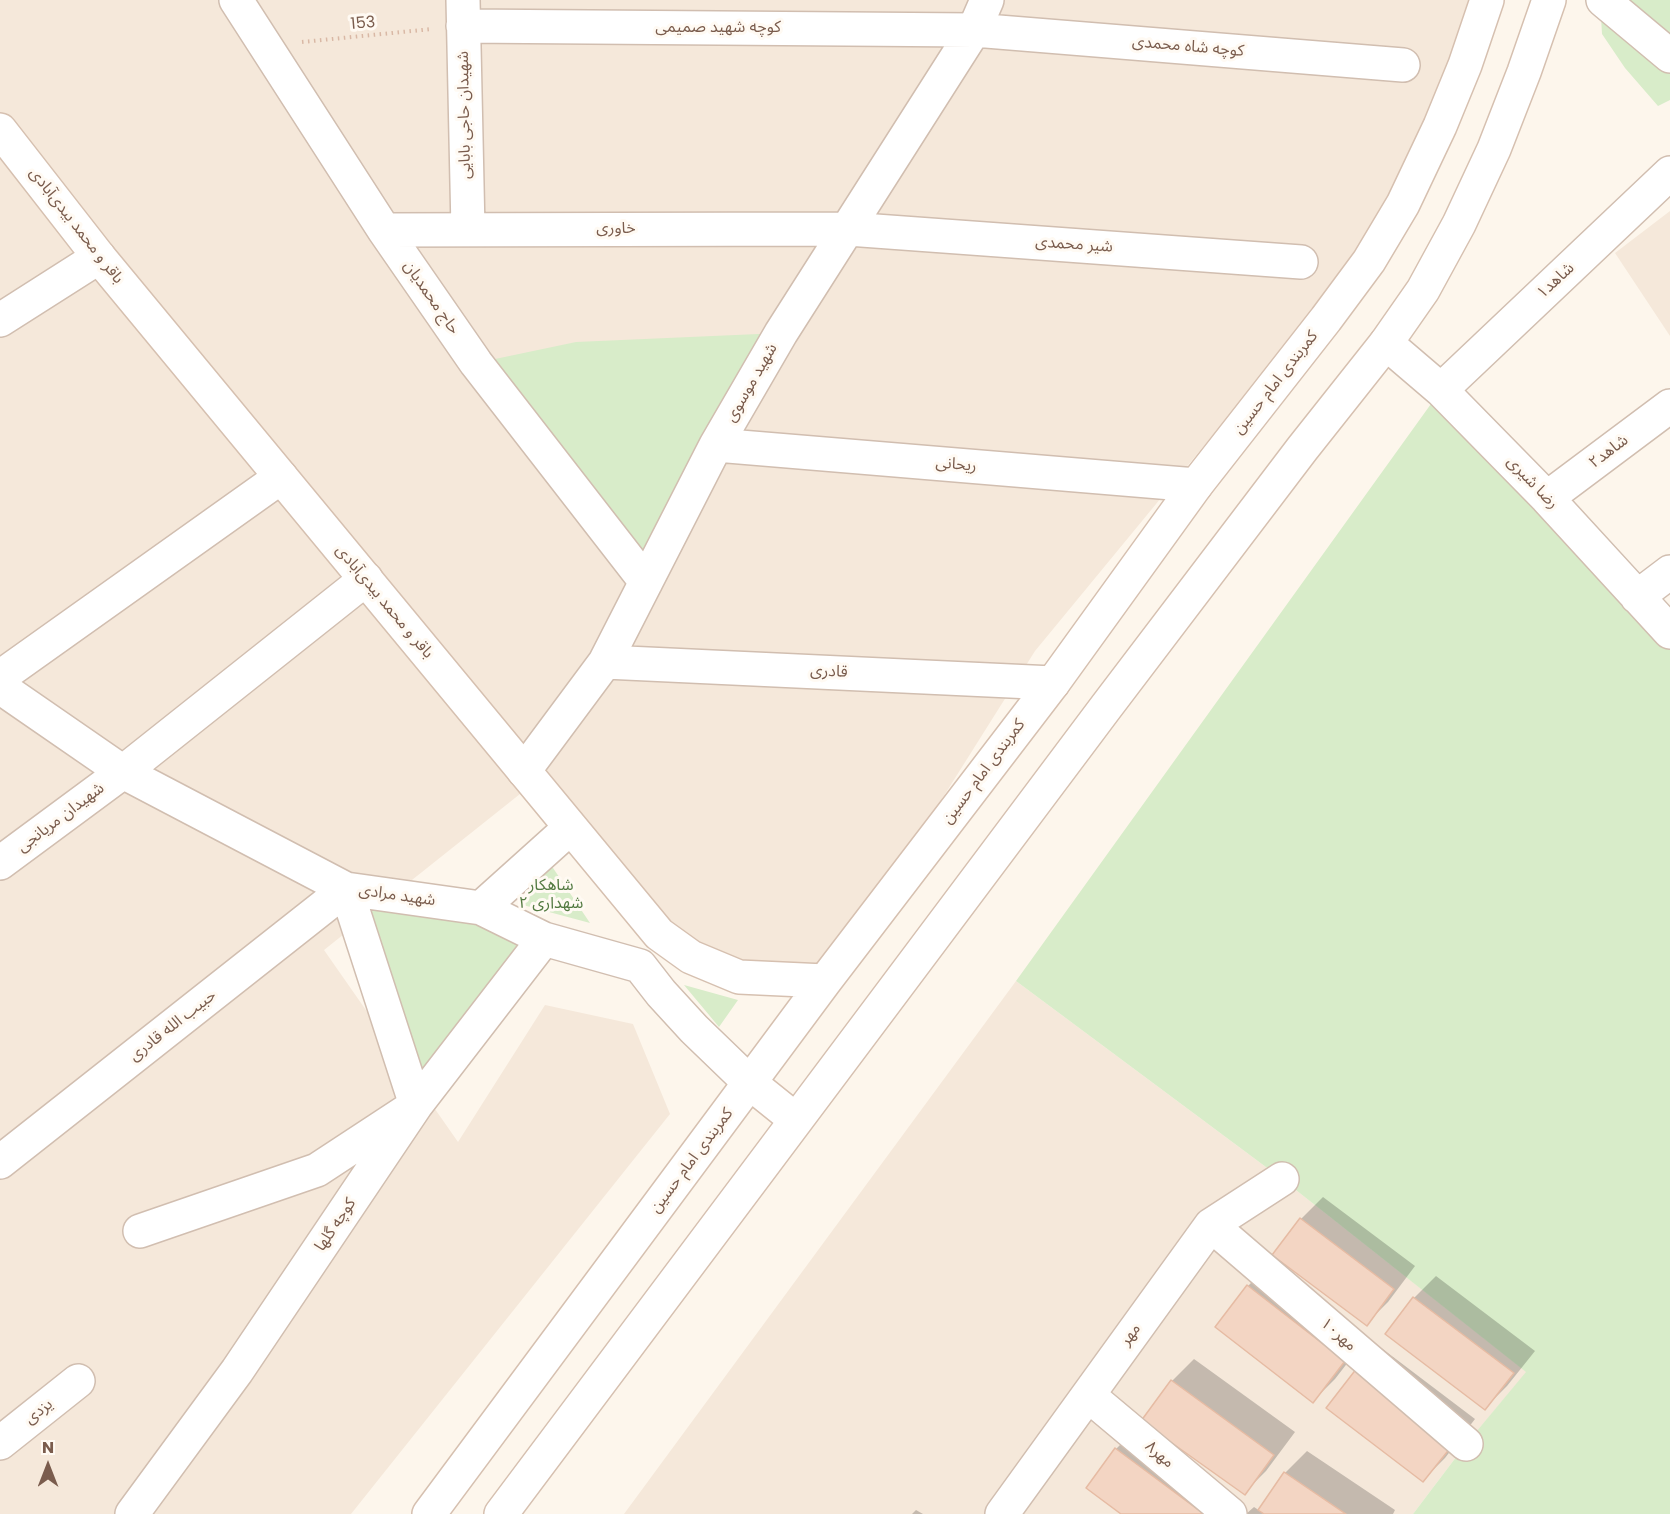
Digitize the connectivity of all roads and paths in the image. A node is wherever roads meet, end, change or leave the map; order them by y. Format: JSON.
{"nodes":[{"id":1,"x":236,"y":0,"type":"edge"},
{"id":2,"x":987,"y":0,"type":"edge"},
{"id":3,"x":1487,"y":0,"type":"edge"},
{"id":4,"x":1549,"y":0,"type":"edge"},
{"id":5,"x":1603,"y":0,"type":"edge"},
{"id":6,"x":463,"y":13,"type":"edge"},
{"id":7,"x":974,"y":30,"type":"junction"},
{"id":8,"x":265,"y":45,"type":"junction"},
{"id":9,"x":1670,"y":56,"type":"edge"},
{"id":10,"x":1403,"y":64,"type":"dead end"},
{"id":11,"x":0,"y":130,"type":"edge"},
{"id":12,"x":1670,"y":173,"type":"edge"},
{"id":13,"x":848,"y":229,"type":"junction"},
{"id":14,"x":384,"y":230,"type":"junction"},
{"id":15,"x":468,"y":230,"type":"junction"},
{"id":16,"x":99,"y":257,"type":"junction"},
{"id":17,"x":1301,"y":262,"type":"dead end"},
{"id":18,"x":0,"y":320,"type":"edge"},
{"id":19,"x":1386,"y":343,"type":"junction"},
{"id":20,"x":1441,"y":390,"type":"junction"},
{"id":21,"x":1670,"y":406,"type":"edge"},
{"id":22,"x":716,"y":445,"type":"junction"},
{"id":23,"x":281,"y":477,"type":"junction"},
{"id":24,"x":1196,"y":485,"type":"junction"},
{"id":25,"x":1547,"y":498,"type":"junction"},
{"id":26,"x":1670,"y":572,"type":"edge"},
{"id":27,"x":366,"y":579,"type":"junction"},
{"id":28,"x":646,"y":582,"type":"junction"},
{"id":29,"x":1637,"y":597,"type":"junction"},
{"id":30,"x":1670,"y":632,"type":"edge"},
{"id":31,"x":605,"y":662,"type":"junction"},
{"id":32,"x":0,"y":677,"type":"edge"},
{"id":33,"x":1053,"y":683,"type":"junction"},
{"id":34,"x":0,"y":687,"type":"edge"},
{"id":35,"x":524,"y":771,"type":"junction"},
{"id":36,"x":123,"y":772,"type":"junction"},
{"id":37,"x":570,"y":828,"type":"junction"},
{"id":38,"x":0,"y":863,"type":"edge"},
{"id":39,"x":346,"y":889,"type":"junction"},
{"id":40,"x":481,"y":908,"type":"junction"},
{"id":41,"x":659,"y":934,"type":"junction"},
{"id":42,"x":544,"y":939,"type":"junction"},
{"id":43,"x":640,"y":966,"type":"junction"},
{"id":44,"x":825,"y":981,"type":"junction"},
{"id":45,"x":750,"y":1083,"type":"junction"},
{"id":46,"x":416,"y":1105,"type":"junction"},
{"id":47,"x":796,"y":1120,"type":"junction"},
{"id":48,"x":0,"y":1162,"type":"edge"},
{"id":49,"x":1282,"y":1179,"type":"dead end"},
{"id":50,"x":1211,"y":1226,"type":"junction"},
{"id":51,"x":140,"y":1231,"type":"dead end"},
{"id":52,"x":78,"y":1381,"type":"dead end"},
{"id":53,"x":1088,"y":1395,"type":"junction"},
{"id":54,"x":0,"y":1443,"type":"edge"},
{"id":55,"x":1466,"y":1444,"type":"dead end"},
{"id":56,"x":132,"y":1514,"type":"edge"},
{"id":57,"x":429,"y":1514,"type":"edge"},
{"id":58,"x":501,"y":1514,"type":"edge"},
{"id":59,"x":1002,"y":1514,"type":"edge"},
{"id":60,"x":1230,"y":1514,"type":"edge"}],
"edges":[{"from":1,"to":8,"type":"street","name":"حاج محمدیان"},
{"from":2,"to":7,"type":"street","name":"شهید موسوی"},
{"from":3,"to":24,"type":"street","name":"کمربندی امام حسین"},
{"from":4,"to":19,"type":"street"},
{"from":5,"to":9,"type":"street"},
{"from":6,"to":7,"type":"street","name":"کوچه شهید صمیمی"},
{"from":6,"to":8,"type":"path","name":"153"},
{"from":6,"to":15,"type":"street","name":"شهیدان حاجی بابایی"},
{"from":7,"to":10,"type":"street","name":"کوچه شاه محمدی"},
{"from":7,"to":13,"type":"street","name":"شهید موسوی"},
{"from":8,"to":14,"type":"street","name":"حاج محمدیان"},
{"from":11,"to":16,"type":"street","name":"باقر و محمد بیدی‌آبادی"},
{"from":12,"to":20,"type":"street","name":"شاهد۱"},
{"from":13,"to":15,"type":"street","name":"خاوری"},
{"from":13,"to":17,"type":"street","name":"شیر محمدی"},
{"from":13,"to":22,"type":"street","name":"شهید موسوی"},
{"from":14,"to":15,"type":"street","name":"خاوری"},
{"from":14,"to":28,"type":"street","name":"حاج محمدیان"},
{"from":16,"to":18,"type":"street"},
{"from":16,"to":23,"type":"street","name":"باقر و محمد بیدی‌آبادی"},
{"from":19,"to":20,"type":"street","name":"رضا شیری"},
{"from":19,"to":47,"type":"street"},
{"from":20,"to":25,"type":"street","name":"رضا شیری"},
{"from":21,"to":25,"type":"street","name":"شاهد۲"},
{"from":22,"to":24,"type":"street","name":"ریحانی"},
{"from":22,"to":28,"type":"street","name":"شهید موسوی"},
{"from":23,"to":27,"type":"street","name":"باقر و محمد بیدی‌آبادی"},
{"from":23,"to":32,"type":"street"},
{"from":24,"to":33,"type":"street","name":"کمربندی امام حسین"},
{"from":25,"to":29,"type":"street","name":"رضا شیری"},
{"from":26,"to":29,"type":"street"},
{"from":27,"to":35,"type":"street","name":"باقر و محمد بیدی‌آبادی"},
{"from":27,"to":36,"type":"street","name":"شهیدان مریانجی"},
{"from":28,"to":31,"type":"street","name":"شهید موسوی"},
{"from":29,"to":30,"type":"street","name":"رضا شیری"},
{"from":31,"to":33,"type":"street","name":"قادری"},
{"from":31,"to":35,"type":"street","name":"شهید موسوی"},
{"from":33,"to":44,"type":"street","name":"کمربندی امام حسین"},
{"from":34,"to":36,"type":"street","name":"شهید مرادی"},
{"from":35,"to":37,"type":"street","name":"باقر و محمد بیدی‌آبادی"},
{"from":36,"to":38,"type":"street","name":"شهیدان مریانجی"},
{"from":36,"to":39,"type":"street","name":"شهید مرادی"},
{"from":37,"to":40,"type":"street"},
{"from":37,"to":41,"type":"street","name":"باقر و محمد بیدی‌آبادی"},
{"from":39,"to":40,"type":"street","name":"شهید مرادی"},
{"from":39,"to":46,"type":"street"},
{"from":39,"to":48,"type":"street","name":"حبیب الله قادری"},
{"from":40,"to":42,"type":"street","name":"شهید مرادی"},
{"from":41,"to":43,"type":"street"},
{"from":41,"to":44,"type":"street","name":"باقر و محمد بیدی‌آبادی"},
{"from":42,"to":43,"type":"street","name":"شهید مرادی"},
{"from":42,"to":46,"type":"street","name":"کوچه گلها"},
{"from":43,"to":45,"type":"street"},
{"from":44,"to":45,"type":"street","name":"کمربندی امام حسین"},
{"from":45,"to":47,"type":"street"},
{"from":45,"to":57,"type":"street","name":"کمربندی امام حسین"},
{"from":46,"to":51,"type":"street"},
{"from":46,"to":56,"type":"street","name":"کوچه گلها"},
{"from":47,"to":58,"type":"street"},
{"from":49,"to":50,"type":"street","name":"مهر"},
{"from":50,"to":53,"type":"street","name":"مهر"},
{"from":50,"to":55,"type":"street","name":"مهر۱۰"},
{"from":52,"to":54,"type":"street","name":"یزدی"},
{"from":53,"to":59,"type":"street","name":"مهر"},
{"from":53,"to":60,"type":"street","name":"مهر۸"}]}
